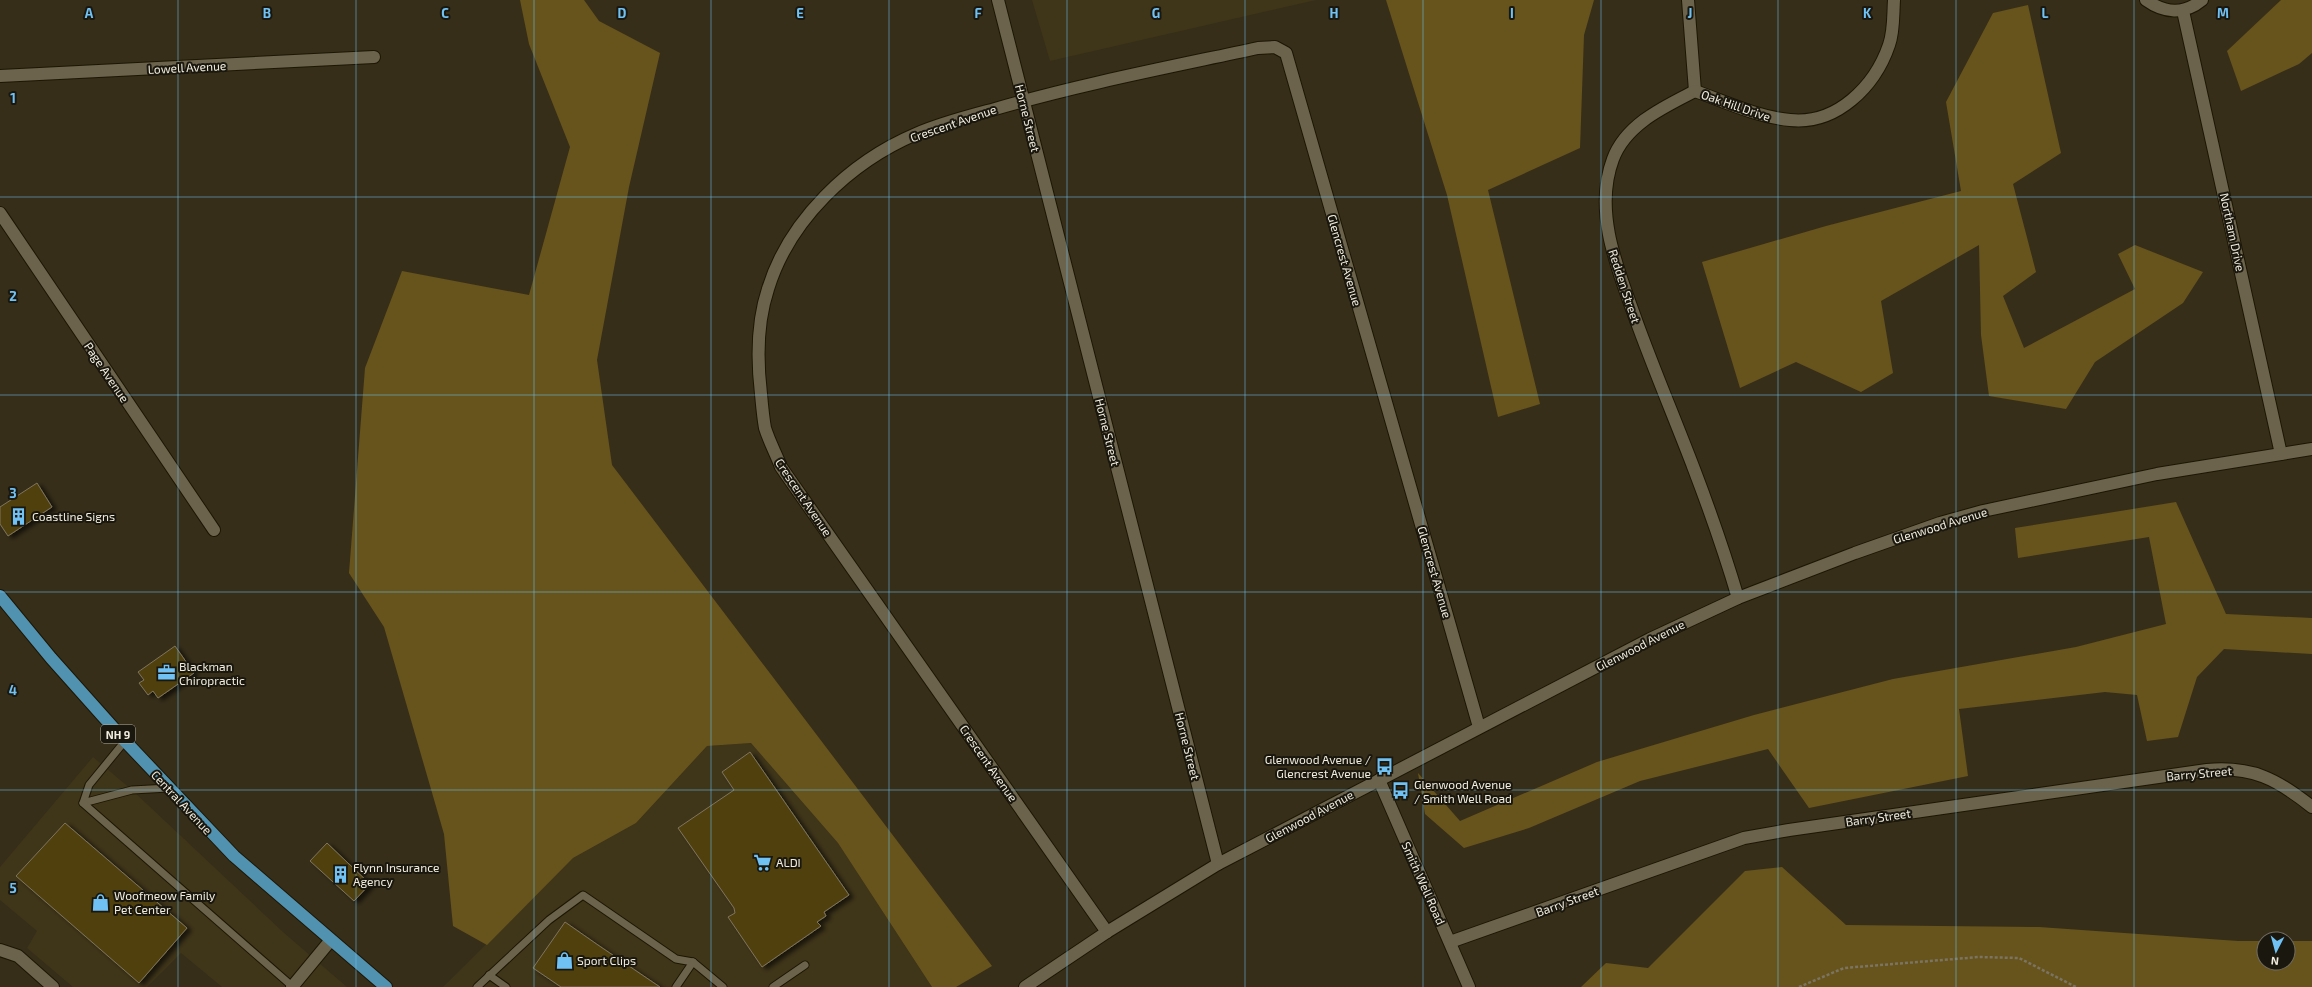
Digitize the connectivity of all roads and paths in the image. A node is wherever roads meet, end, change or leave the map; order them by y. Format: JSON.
{"nodes":[{"id":1,"x":998,"y":0,"type":"edge"},
{"id":2,"x":1688,"y":0,"type":"edge"},
{"id":3,"x":1894,"y":0,"type":"edge"},
{"id":4,"x":2146,"y":0,"type":"edge"},
{"id":5,"x":2202,"y":0,"type":"edge"},
{"id":6,"x":2183,"y":11,"type":"junction"},
{"id":7,"x":374,"y":57,"type":"dead end"},
{"id":8,"x":0,"y":76,"type":"edge"},
{"id":9,"x":1695,"y":91,"type":"junction"},
{"id":10,"x":1023,"y":101,"type":"junction"},
{"id":11,"x":0,"y":213,"type":"edge"},
{"id":12,"x":2312,"y":449,"type":"edge"},
{"id":13,"x":2281,"y":454,"type":"junction"},
{"id":14,"x":214,"y":530,"type":"dead end"},
{"id":15,"x":0,"y":596,"type":"edge"},
{"id":16,"x":1738,"y":598,"type":"junction"},
{"id":17,"x":1479,"y":727,"type":"junction"},
{"id":18,"x":125,"y":742,"type":"junction"},
{"id":19,"x":1378,"y":780,"type":"junction"},
{"id":20,"x":169,"y":788,"type":"junction"},
{"id":21,"x":83,"y":803,"type":"junction"},
{"id":22,"x":2312,"y":807,"type":"edge"},
{"id":23,"x":1218,"y":864,"type":"junction"},
{"id":24,"x":1107,"y":932,"type":"junction"},
{"id":25,"x":330,"y":941,"type":"junction"},
{"id":26,"x":1450,"y":942,"type":"junction"},
{"id":27,"x":2,"y":950,"type":"edge"},
{"id":28,"x":693,"y":962,"type":"junction"},
{"id":29,"x":805,"y":965,"type":"dead end"},
{"id":30,"x":489,"y":975,"type":"junction"},
{"id":31,"x":53,"y":987,"type":"edge"},
{"id":32,"x":292,"y":987,"type":"edge"},
{"id":33,"x":386,"y":987,"type":"edge"},
{"id":34,"x":477,"y":987,"type":"edge"},
{"id":35,"x":506,"y":987,"type":"edge"},
{"id":36,"x":676,"y":987,"type":"edge"},
{"id":37,"x":723,"y":987,"type":"edge"},
{"id":38,"x":773,"y":987,"type":"edge"},
{"id":39,"x":1025,"y":987,"type":"edge"},
{"id":40,"x":1469,"y":987,"type":"edge"},
{"id":41,"x":1800,"y":987,"type":"edge"},
{"id":42,"x":2076,"y":987,"type":"edge"}],
"edges":[{"from":1,"to":10,"type":"street","name":"Horne Street"},
{"from":2,"to":9,"type":"street"},
{"from":3,"to":9,"type":"street","name":"Oak Hill Drive"},
{"from":4,"to":6,"type":"street"},
{"from":5,"to":6,"type":"street"},
{"from":6,"to":13,"type":"street","name":"Northam Drive"},
{"from":7,"to":8,"type":"street","name":"Lowell Avenue"},
{"from":9,"to":16,"type":"street","name":"Redden Street"},
{"from":10,"to":17,"type":"street","name":"Glencrest Avenue"},
{"from":10,"to":23,"type":"street","name":"Horne Street"},
{"from":10,"to":24,"type":"street","name":"Crescent Avenue"},
{"from":11,"to":14,"type":"street","name":"Page Avenue"},
{"from":12,"to":13,"type":"street","name":"Glenwood Avenue"},
{"from":13,"to":16,"type":"street","name":"Glenwood Avenue"},
{"from":15,"to":18,"type":"main road","name":"Central Avenue","number":"NH 9"},
{"from":16,"to":17,"type":"street","name":"Glenwood Avenue"},
{"from":17,"to":19,"type":"street","name":"Glenwood Avenue"},
{"from":18,"to":20,"type":"main road","name":"Central Avenue","number":"NH 9"},
{"from":18,"to":21,"type":"lane"},
{"from":19,"to":23,"type":"street","name":"Glenwood Avenue"},
{"from":19,"to":26,"type":"street","name":"Smith Well Road"},
{"from":20,"to":21,"type":"lane"},
{"from":20,"to":25,"type":"main road","name":"Central Avenue","number":"NH 9"},
{"from":21,"to":32,"type":"lane"},
{"from":22,"to":26,"type":"street","name":"Barry Street"},
{"from":23,"to":24,"type":"street","name":"Glenwood Avenue"},
{"from":24,"to":39,"type":"street","name":"Glenwood Avenue"},
{"from":25,"to":32,"type":"street"},
{"from":25,"to":33,"type":"main road","name":"Central Avenue","number":"NH 9"},
{"from":26,"to":40,"type":"street","name":"Smith Well Road"},
{"from":27,"to":31,"type":"street"},
{"from":28,"to":30,"type":"lane"},
{"from":28,"to":36,"type":"lane"},
{"from":28,"to":37,"type":"lane"},
{"from":29,"to":38,"type":"lane"},
{"from":30,"to":34,"type":"lane"},
{"from":30,"to":35,"type":"lane"},
{"from":41,"to":42,"type":"path"}]}
